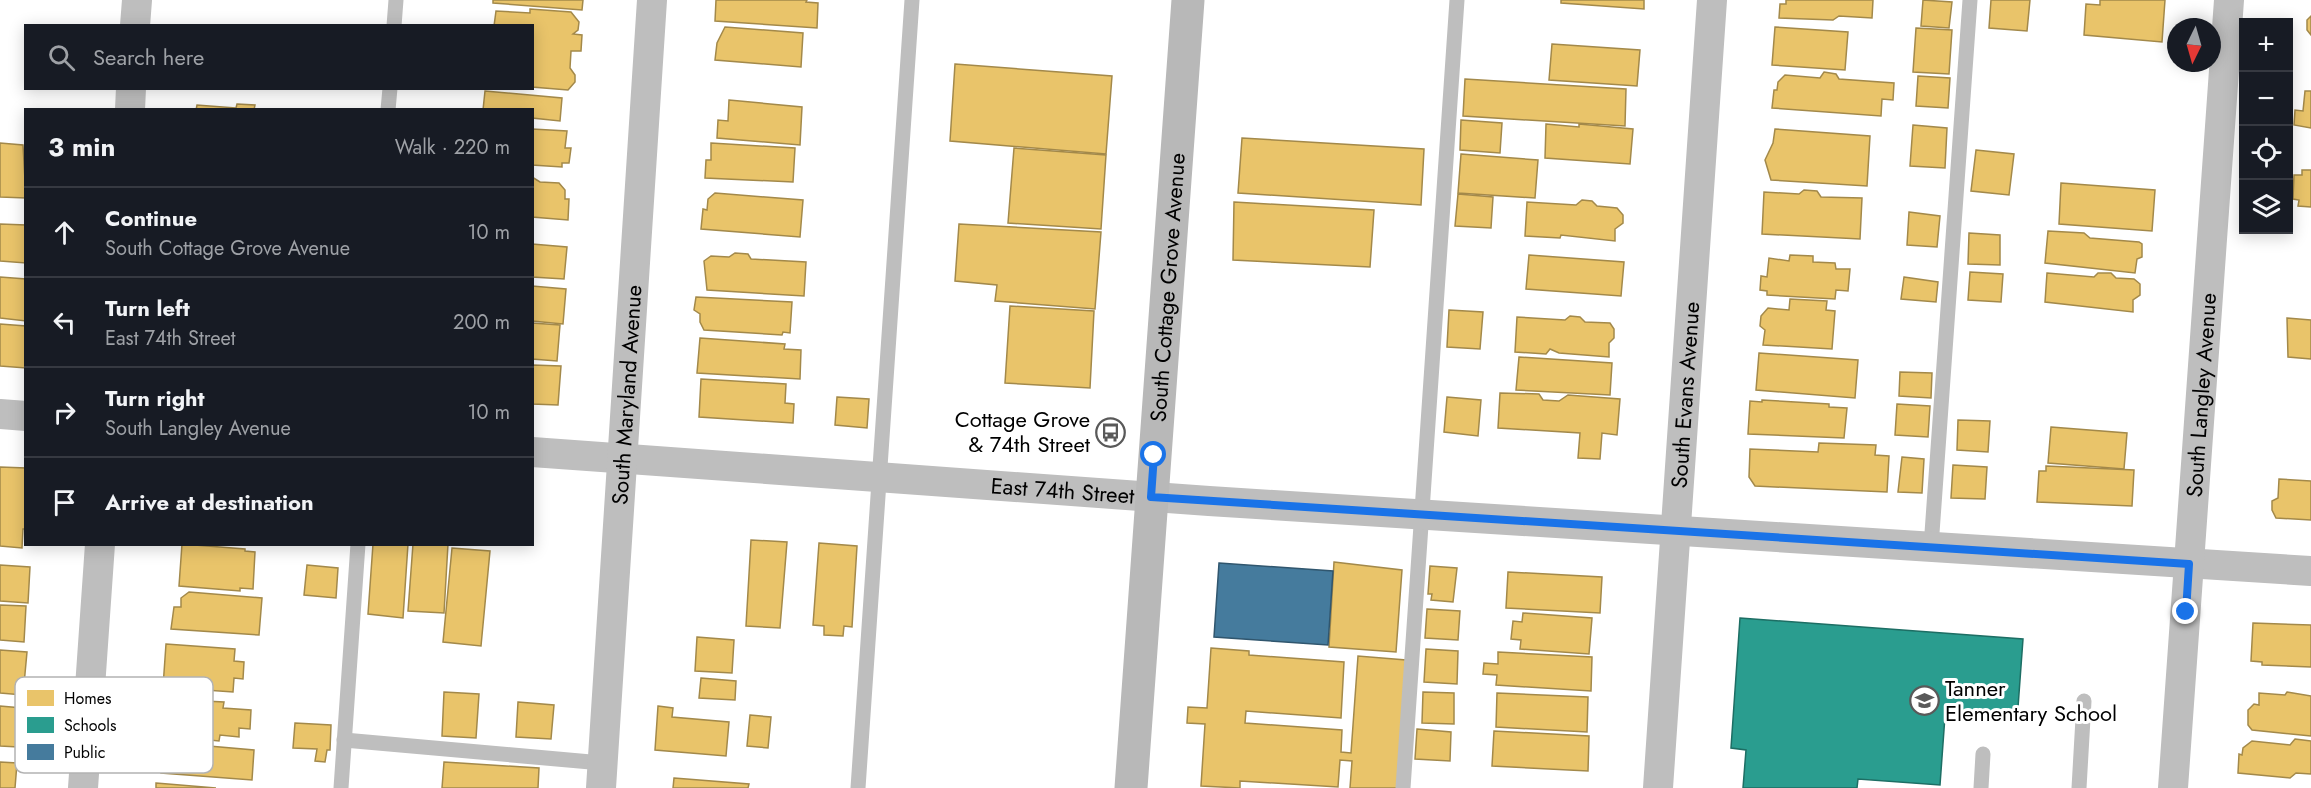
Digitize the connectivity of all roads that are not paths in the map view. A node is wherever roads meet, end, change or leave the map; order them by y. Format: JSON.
{"nodes":[{"id":1,"x":137,"y":0,"type":"edge"},
{"id":2,"x":396,"y":0,"type":"edge"},
{"id":3,"x":652,"y":0,"type":"edge"},
{"id":4,"x":912,"y":0,"type":"edge"},
{"id":5,"x":1188,"y":0,"type":"edge"},
{"id":6,"x":1457,"y":0,"type":"edge"},
{"id":7,"x":1712,"y":0,"type":"edge"},
{"id":8,"x":1970,"y":0,"type":"edge"},
{"id":9,"x":2229,"y":0,"type":"edge"},
{"id":10,"x":135,"y":24,"type":"edge"},
{"id":11,"x":394,"y":24,"type":"edge"},
{"id":12,"x":131,"y":90,"type":"edge"},
{"id":13,"x":390,"y":90,"type":"edge"},
{"id":14,"x":130,"y":108,"type":"edge"},
{"id":15,"x":388,"y":108,"type":"edge"},
{"id":16,"x":0,"y":414,"type":"edge"},
{"id":17,"x":24,"y":416,"type":"edge"},
{"id":18,"x":534,"y":452,"type":"edge"},
{"id":19,"x":623,"y":459,"type":"junction"},
{"id":20,"x":879,"y":477,"type":"junction"},
{"id":21,"x":1151,"y":497,"type":"junction"},
{"id":22,"x":1422,"y":515,"type":"junction"},
{"id":23,"x":1676,"y":531,"type":"junction"},
{"id":24,"x":100,"y":546,"type":"edge"},
{"id":25,"x":358,"y":546,"type":"edge"},
{"id":26,"x":1931,"y":547,"type":"junction"},
{"id":27,"x":2189,"y":564,"type":"junction"},
{"id":28,"x":2311,"y":571,"type":"edge"},
{"id":29,"x":90,"y":677,"type":"edge"},
{"id":30,"x":2084,"y":701,"type":"dead end"},
{"id":31,"x":344,"y":740,"type":"junction"},
{"id":32,"x":1983,"y":754,"type":"dead end"},
{"id":33,"x":83,"y":773,"type":"edge"},
{"id":34,"x":601,"y":775,"type":"edge"},
{"id":35,"x":82,"y":788,"type":"edge"},
{"id":36,"x":341,"y":788,"type":"edge"},
{"id":37,"x":858,"y":788,"type":"edge"},
{"id":38,"x":1131,"y":788,"type":"edge"},
{"id":39,"x":1403,"y":788,"type":"edge"},
{"id":40,"x":1658,"y":788,"type":"edge"},
{"id":41,"x":1981,"y":788,"type":"edge"},
{"id":42,"x":2079,"y":788,"type":"edge"},
{"id":43,"x":2173,"y":788,"type":"edge"}],
"edges":[{"from":1,"to":10,"type":"street"},
{"from":2,"to":11,"type":"lane"},
{"from":3,"to":19,"type":"street","name":"South Maryland Avenue"},
{"from":4,"to":20,"type":"lane"},
{"from":5,"to":21,"type":"main road","name":"South Cottage Grove Avenue"},
{"from":6,"to":22,"type":"lane"},
{"from":7,"to":23,"type":"street","name":"South Evans Avenue"},
{"from":8,"to":26,"type":"lane"},
{"from":9,"to":27,"type":"street","name":"South Langley Avenue"},
{"from":12,"to":14,"type":"street"},
{"from":13,"to":15,"type":"lane"},
{"from":16,"to":17,"type":"street"},
{"from":18,"to":19,"type":"street","name":"East 74th Street"},
{"from":19,"to":20,"type":"street","name":"East 74th Street"},
{"from":19,"to":34,"type":"street","name":"South Maryland Avenue"},
{"from":20,"to":21,"type":"street","name":"East 74th Street"},
{"from":20,"to":37,"type":"lane"},
{"from":21,"to":22,"type":"street","name":"East 74th Street"},
{"from":21,"to":38,"type":"main road","name":"South Cottage Grove Avenue"},
{"from":22,"to":23,"type":"street","name":"East 74th Street"},
{"from":22,"to":39,"type":"lane"},
{"from":23,"to":26,"type":"street","name":"East 74th Street"},
{"from":23,"to":40,"type":"street","name":"South Evans Avenue"},
{"from":24,"to":29,"type":"street"},
{"from":25,"to":31,"type":"lane"},
{"from":26,"to":27,"type":"street","name":"East 74th Street"},
{"from":27,"to":28,"type":"street","name":"East 74th Street"},
{"from":27,"to":43,"type":"street","name":"South Langley Avenue"},
{"from":30,"to":42,"type":"lane"},
{"from":31,"to":34,"type":"lane"},
{"from":31,"to":36,"type":"lane"},
{"from":32,"to":41,"type":"lane"},
{"from":33,"to":35,"type":"street"}]}
